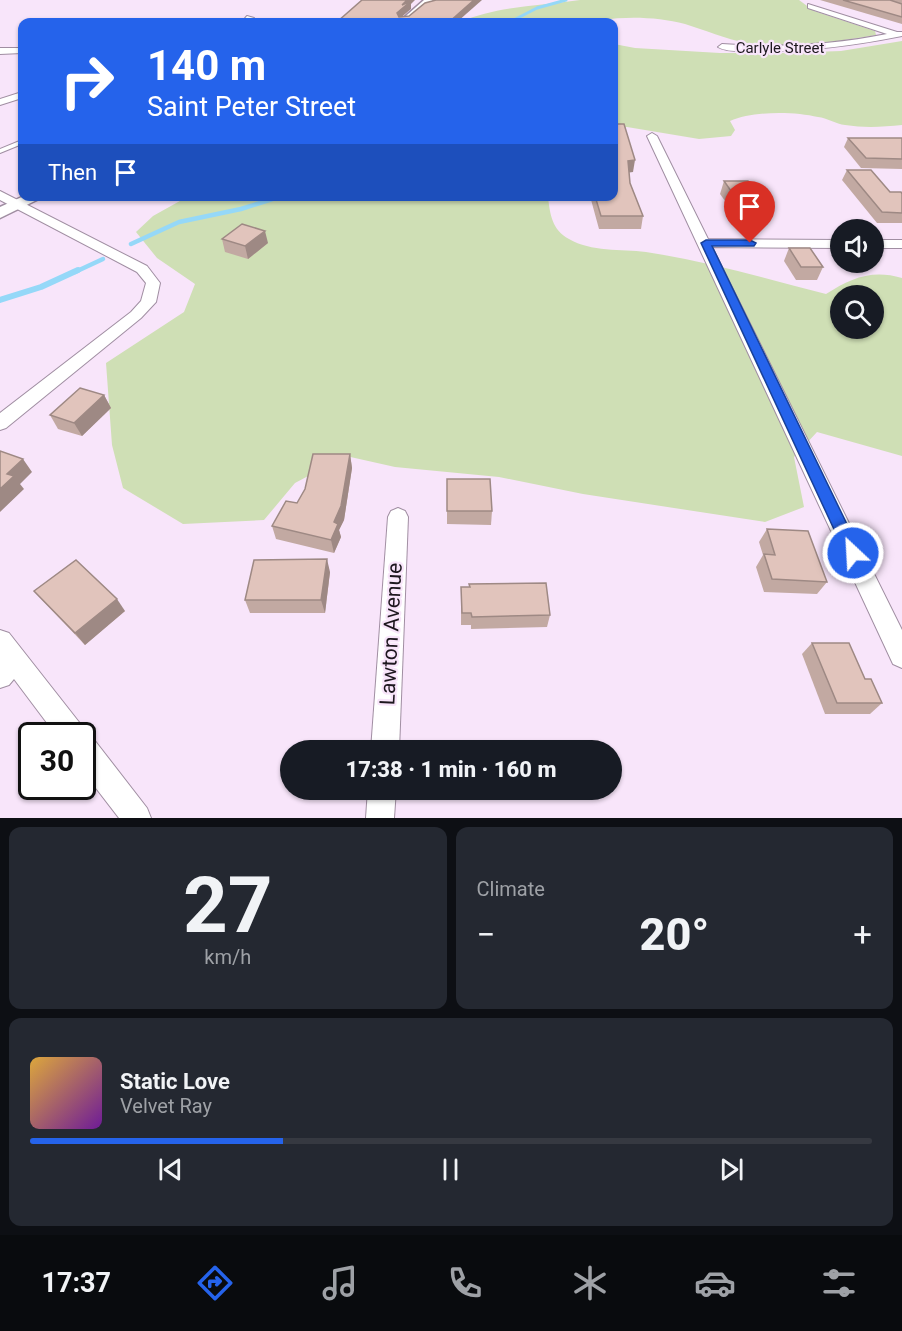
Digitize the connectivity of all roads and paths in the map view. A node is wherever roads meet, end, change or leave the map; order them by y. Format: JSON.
{"nodes":[{"id":1,"x":428,"y":3,"type":"edge"},
{"id":2,"x":811,"y":6,"type":"dead end"},
{"id":3,"x":409,"y":18,"type":"edge"},
{"id":4,"x":899,"y":34,"type":"edge"},
{"id":5,"x":722,"y":47,"type":"dead end"},
{"id":6,"x":0,"y":51,"type":"edge"},
{"id":7,"x":18,"y":51,"type":"edge"},
{"id":8,"x":18,"y":96,"type":"edge"},
{"id":9,"x":0,"y":102,"type":"edge"},
{"id":10,"x":652,"y":136,"type":"dead end"},
{"id":11,"x":18,"y":144,"type":"edge"},
{"id":12,"x":0,"y":151,"type":"edge"},
{"id":13,"x":0,"y":195,"type":"edge"},
{"id":14,"x":27,"y":201,"type":"edge"},
{"id":15,"x":19,"y":205,"type":"junction"},
{"id":16,"x":0,"y":213,"type":"edge"},
{"id":17,"x":706,"y":243,"type":"junction"},
{"id":18,"x":830,"y":244,"type":"edge"},
{"id":19,"x":884,"y":244,"type":"edge"},
{"id":20,"x":902,"y":244,"type":"edge"},
{"id":21,"x":0,"y":423,"type":"edge"},
{"id":22,"x":398,"y":517,"type":"dead end"},
{"id":23,"x":902,"y":656,"type":"edge"},
{"id":24,"x":5,"y":659,"type":"edge"},
{"id":25,"x":62,"y":722,"type":"edge"},
{"id":26,"x":386,"y":740,"type":"edge"},
{"id":27,"x":96,"y":765,"type":"edge"},
{"id":28,"x":381,"y":800,"type":"edge"},
{"id":29,"x":137,"y":818,"type":"edge"},
{"id":30,"x":380,"y":818,"type":"edge"}],
"edges":[{"from":1,"to":3,"type":"street"},
{"from":2,"to":4,"type":"street"},
{"from":4,"to":5,"type":"street","name":"Carlyle Street"},
{"from":6,"to":7,"type":"street"},
{"from":8,"to":9,"type":"street"},
{"from":10,"to":17,"type":"street"},
{"from":11,"to":12,"type":"lane"},
{"from":13,"to":15,"type":"street"},
{"from":14,"to":15,"type":"street"},
{"from":15,"to":16,"type":"street"},
{"from":15,"to":21,"type":"street"},
{"from":17,"to":18,"type":"street"},
{"from":17,"to":23,"type":"street"},
{"from":19,"to":20,"type":"street"},
{"from":22,"to":26,"type":"street","name":"Lawton Avenue"},
{"from":24,"to":25,"type":"street"},
{"from":27,"to":29,"type":"street"},
{"from":28,"to":30,"type":"street"}]}
